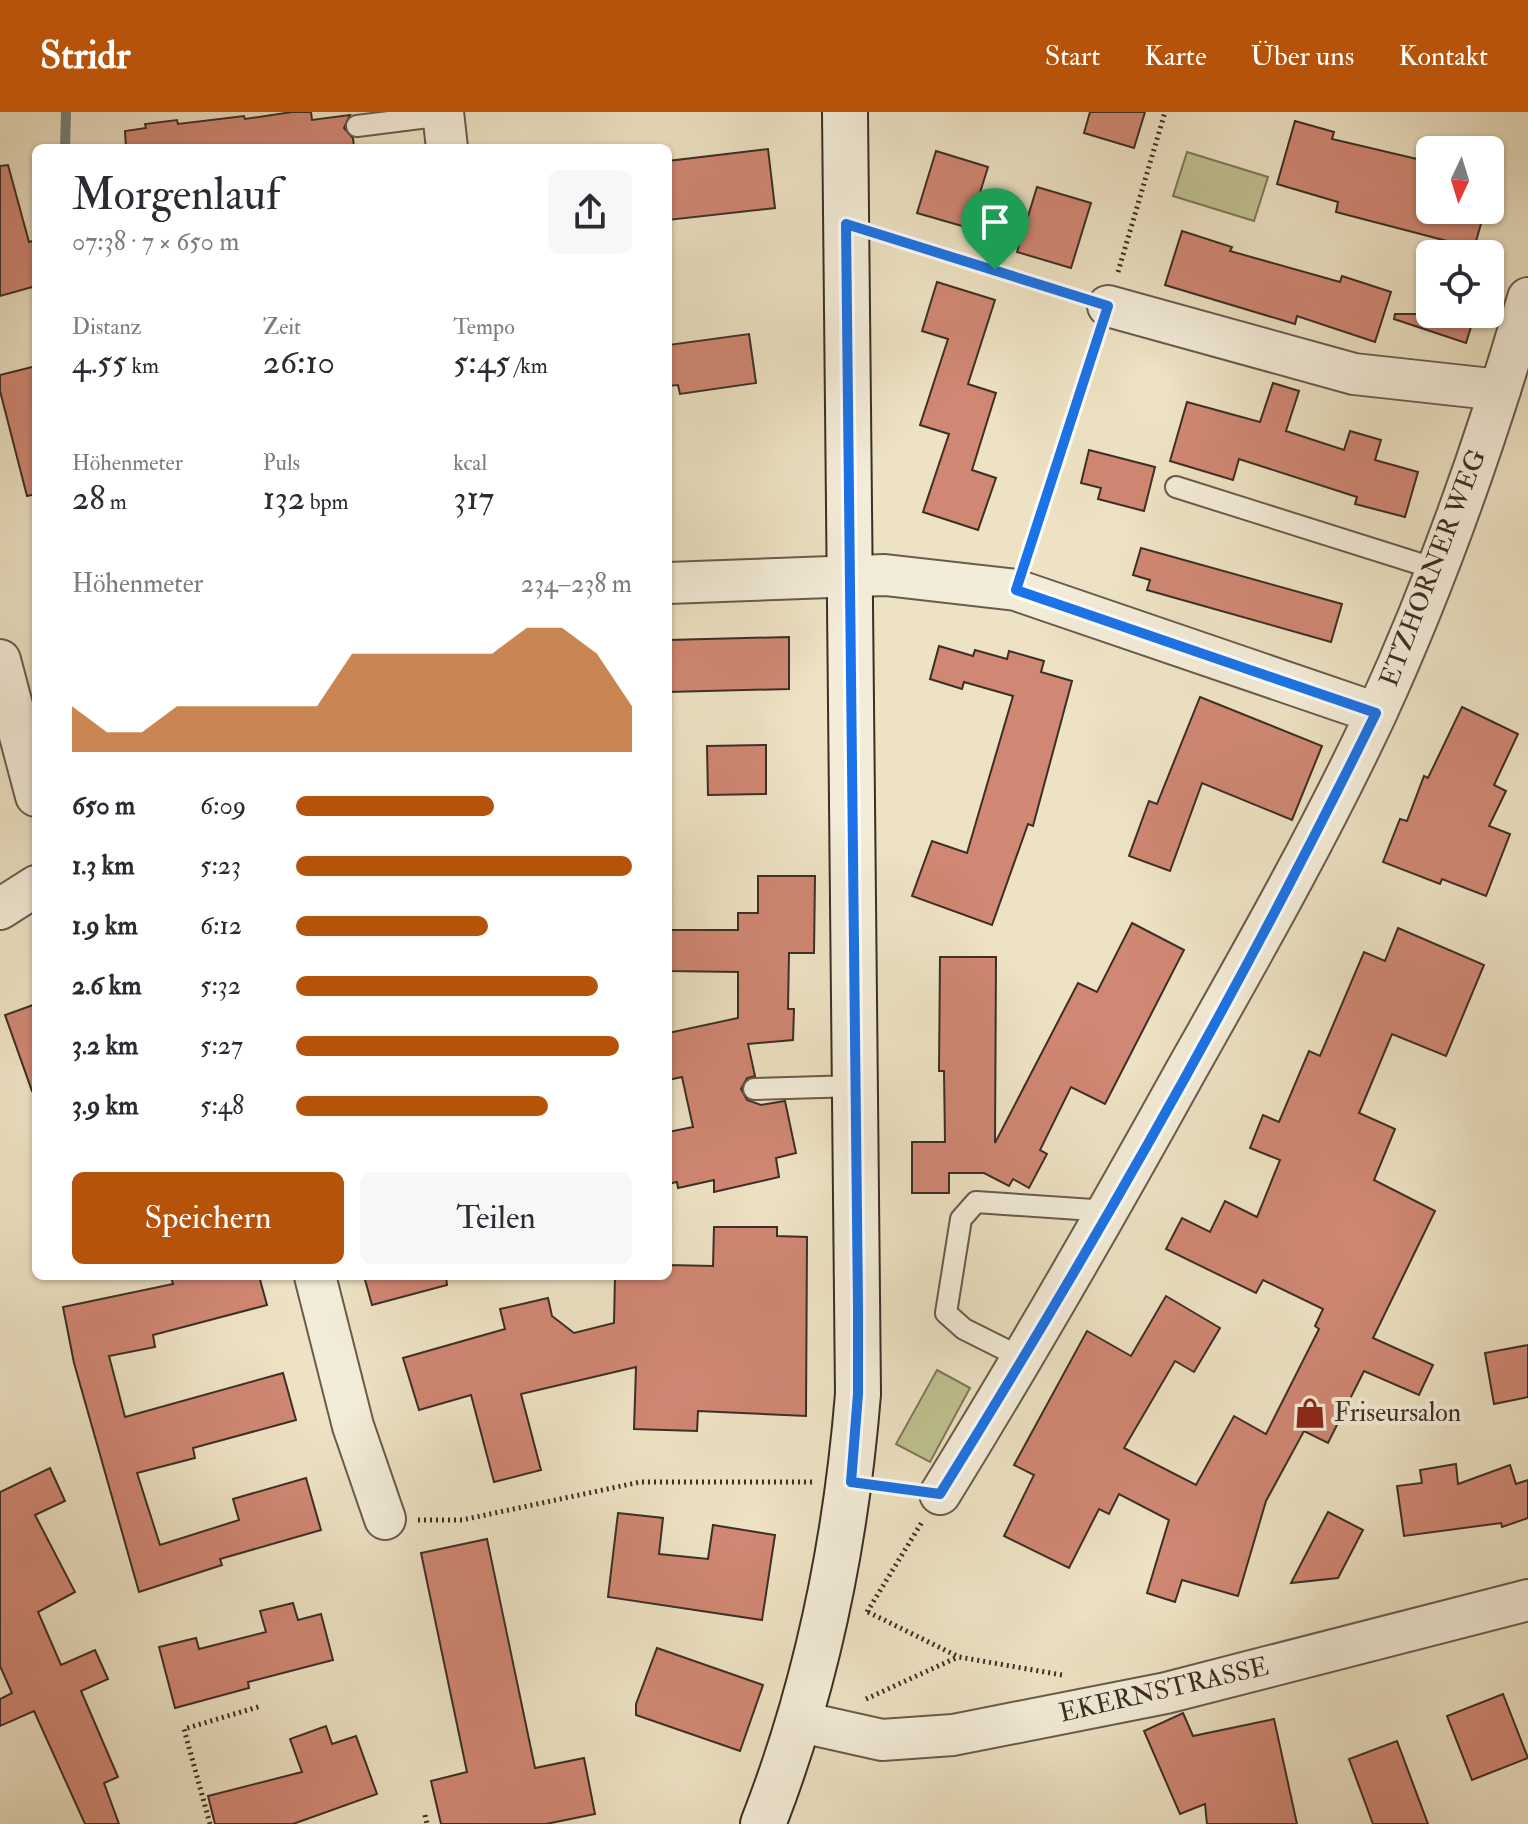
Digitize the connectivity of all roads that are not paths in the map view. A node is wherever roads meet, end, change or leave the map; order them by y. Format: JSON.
{"nodes":[{"id":1,"x":845,"y":112,"type":"edge"},
{"id":2,"x":445,"y":125,"type":"edge"},
{"id":3,"x":357,"y":126,"type":"dead end"},
{"id":4,"x":1528,"y":298,"type":"edge"},
{"id":5,"x":1108,"y":306,"type":"road end"},
{"id":6,"x":1500,"y":390,"type":"junction"},
{"id":7,"x":1176,"y":487,"type":"dead end"},
{"id":8,"x":1436,"y":569,"type":"junction"},
{"id":9,"x":852,"y":574,"type":"junction"},
{"id":10,"x":672,"y":583,"type":"edge"},
{"id":11,"x":0,"y":660,"type":"edge"},
{"id":12,"x":1376,"y":713,"type":"junction"},
{"id":13,"x":32,"y":781,"type":"edge"},
{"id":14,"x":32,"y":889,"type":"edge"},
{"id":15,"x":0,"y":909,"type":"edge"},
{"id":16,"x":856,"y":1086,"type":"junction"},
{"id":17,"x":754,"y":1089,"type":"dead end"},
{"id":18,"x":1108,"y":1211,"type":"junction"},
{"id":19,"x":316,"y":1280,"type":"edge"},
{"id":20,"x":1024,"y":1359,"type":"junction"},
{"id":21,"x":940,"y":1494,"type":"road end"},
{"id":22,"x":385,"y":1519,"type":"road end"},
{"id":23,"x":1528,"y":1600,"type":"edge"},
{"id":24,"x":797,"y":1721,"type":"junction"},
{"id":25,"x":763,"y":1824,"type":"edge"}],
"edges":[{"from":1,"to":9,"type":"street"},
{"from":2,"to":3,"type":"lane"},
{"from":4,"to":6,"type":"street","name":"ETZHORNER WEG"},
{"from":5,"to":6,"type":"street"},
{"from":6,"to":8,"type":"street","name":"ETZHORNER WEG"},
{"from":7,"to":8,"type":"lane"},
{"from":8,"to":12,"type":"street","name":"ETZHORNER WEG"},
{"from":9,"to":10,"type":"street"},
{"from":9,"to":12,"type":"street"},
{"from":9,"to":16,"type":"street"},
{"from":11,"to":13,"type":"street"},
{"from":12,"to":18,"type":"street","name":"ETZHORNER WEG"},
{"from":14,"to":15,"type":"street"},
{"from":16,"to":17,"type":"lane"},
{"from":16,"to":24,"type":"street"},
{"from":18,"to":20,"type":"street","name":"ETZHORNER WEG"},
{"from":18,"to":20,"type":"lane"},
{"from":19,"to":22,"type":"street"},
{"from":20,"to":21,"type":"street","name":"ETZHORNER WEG"},
{"from":23,"to":24,"type":"street","name":"EKERNSTRASSE"},
{"from":24,"to":25,"type":"street"}]}
